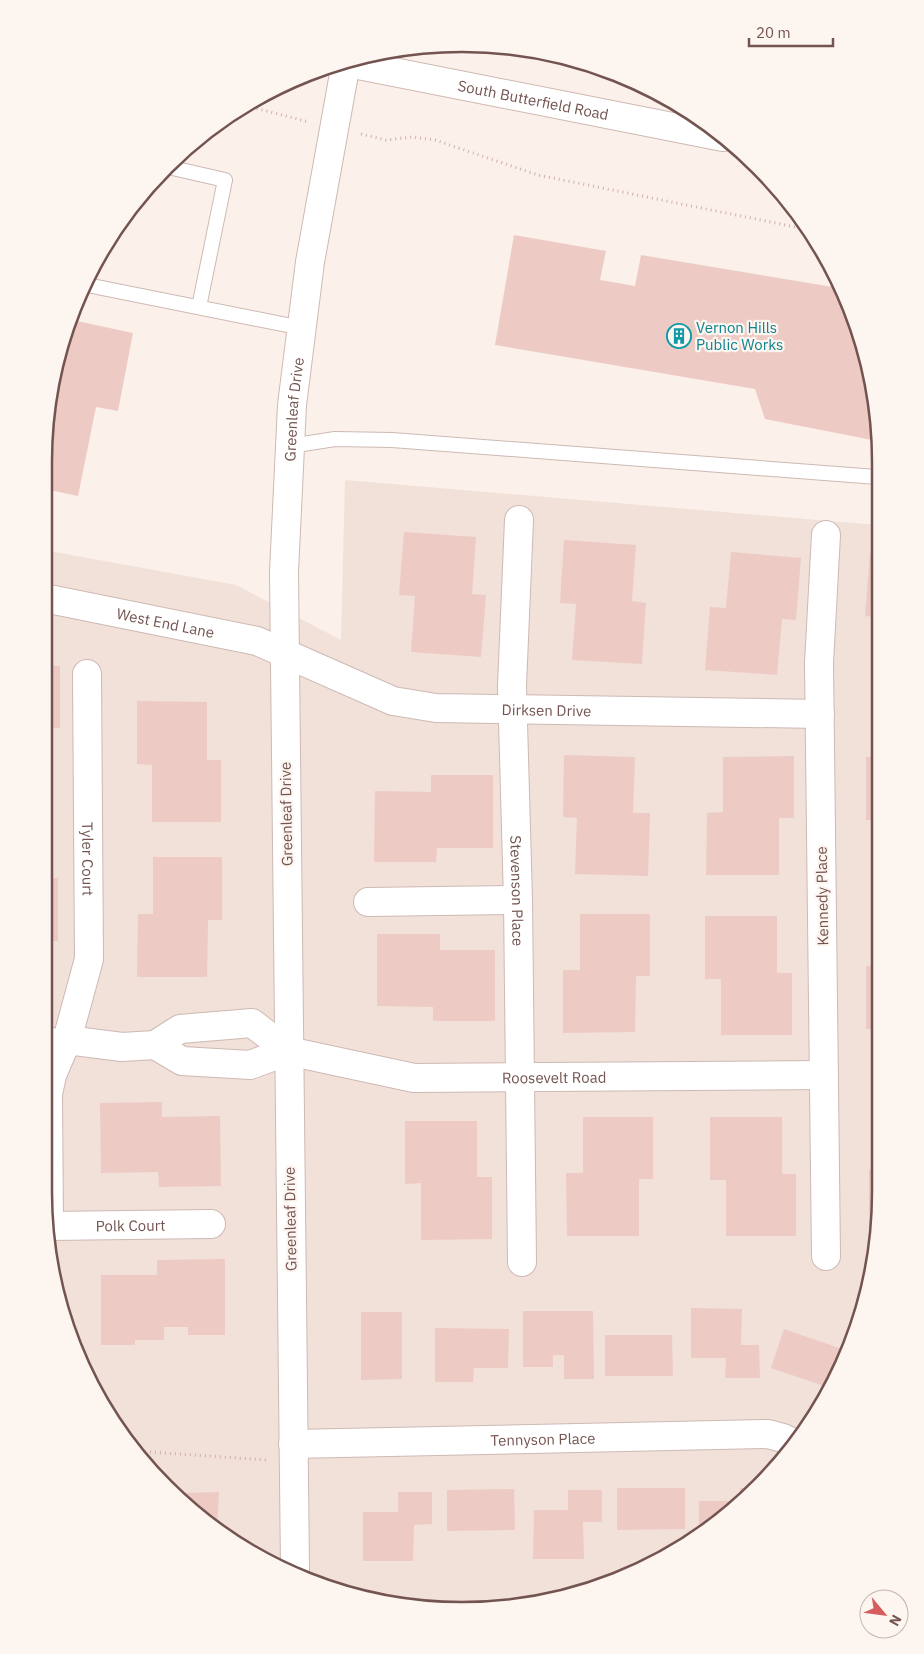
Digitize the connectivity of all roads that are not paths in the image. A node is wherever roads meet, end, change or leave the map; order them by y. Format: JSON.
{"nodes":[{"id":1,"x":360,"y":65,"type":"edge"},
{"id":2,"x":343,"y":70,"type":"edge"},
{"id":3,"x":706,"y":134,"type":"edge"},
{"id":4,"x":175,"y":169,"type":"edge"},
{"id":5,"x":93,"y":286,"type":"edge"},
{"id":6,"x":199,"y":307,"type":"junction"},
{"id":7,"x":302,"y":328,"type":"junction"},
{"id":8,"x":290,"y":446,"type":"junction"},
{"id":9,"x":872,"y":477,"type":"edge"},
{"id":10,"x":519,"y":520,"type":"dead end"},
{"id":11,"x":826,"y":535,"type":"dead end"},
{"id":12,"x":52,"y":600,"type":"edge"},
{"id":13,"x":284,"y":653,"type":"junction"},
{"id":14,"x":87,"y":674,"type":"dead end"},
{"id":15,"x":513,"y":710,"type":"junction"},
{"id":16,"x":820,"y":714,"type":"junction"},
{"id":17,"x":518,"y":900,"type":"junction"},
{"id":18,"x":368,"y":902,"type":"dead end"},
{"id":19,"x":55,"y":1036,"type":"edge"},
{"id":20,"x":155,"y":1045,"type":"junction"},
{"id":21,"x":288,"y":1051,"type":"junction"},
{"id":22,"x":52,"y":1076,"type":"edge"},
{"id":23,"x":824,"y":1076,"type":"junction"},
{"id":24,"x":520,"y":1079,"type":"junction"},
{"id":25,"x":211,"y":1224,"type":"dead end"},
{"id":26,"x":54,"y":1226,"type":"edge"},
{"id":27,"x":826,"y":1256,"type":"dead end"},
{"id":28,"x":522,"y":1262,"type":"dead end"},
{"id":29,"x":787,"y":1441,"type":"edge"},
{"id":30,"x":293,"y":1452,"type":"junction"},
{"id":31,"x":295,"y":1565,"type":"edge"}],
"edges":[{"from":1,"to":3,"type":"street","name":"South Butterfield Road"},
{"from":2,"to":7,"type":"street","name":"Greenleaf Drive"},
{"from":4,"to":6,"type":"lane"},
{"from":5,"to":6,"type":"lane"},
{"from":6,"to":7,"type":"lane"},
{"from":7,"to":8,"type":"street","name":"Greenleaf Drive"},
{"from":8,"to":9,"type":"lane"},
{"from":8,"to":13,"type":"street","name":"Greenleaf Drive"},
{"from":10,"to":15,"type":"street","name":"Stevenson Place"},
{"from":11,"to":16,"type":"street","name":"Kennedy Place"},
{"from":12,"to":13,"type":"street","name":"West End Lane"},
{"from":13,"to":15,"type":"street","name":"Dirksen Drive"},
{"from":13,"to":21,"type":"street","name":"Greenleaf Drive"},
{"from":14,"to":19,"type":"street","name":"Tyler Court"},
{"from":15,"to":16,"type":"street","name":"Dirksen Drive"},
{"from":15,"to":17,"type":"street","name":"Stevenson Place"},
{"from":16,"to":23,"type":"street","name":"Kennedy Place"},
{"from":17,"to":18,"type":"street"},
{"from":17,"to":24,"type":"street","name":"Stevenson Place"},
{"from":19,"to":20,"type":"street"},
{"from":19,"to":22,"type":"street","name":"Tyler Court"},
{"from":20,"to":21,"type":"street"},
{"from":20,"to":21,"type":"street"},
{"from":21,"to":24,"type":"street","name":"Roosevelt Road"},
{"from":21,"to":30,"type":"street","name":"Greenleaf Drive"},
{"from":23,"to":24,"type":"street","name":"Roosevelt Road"},
{"from":23,"to":27,"type":"street","name":"Kennedy Place"},
{"from":24,"to":28,"type":"street","name":"Stevenson Place"},
{"from":25,"to":26,"type":"street","name":"Polk Court"},
{"from":29,"to":30,"type":"street","name":"Tennyson Place"},
{"from":30,"to":31,"type":"street","name":"Greenleaf Drive"}]}
